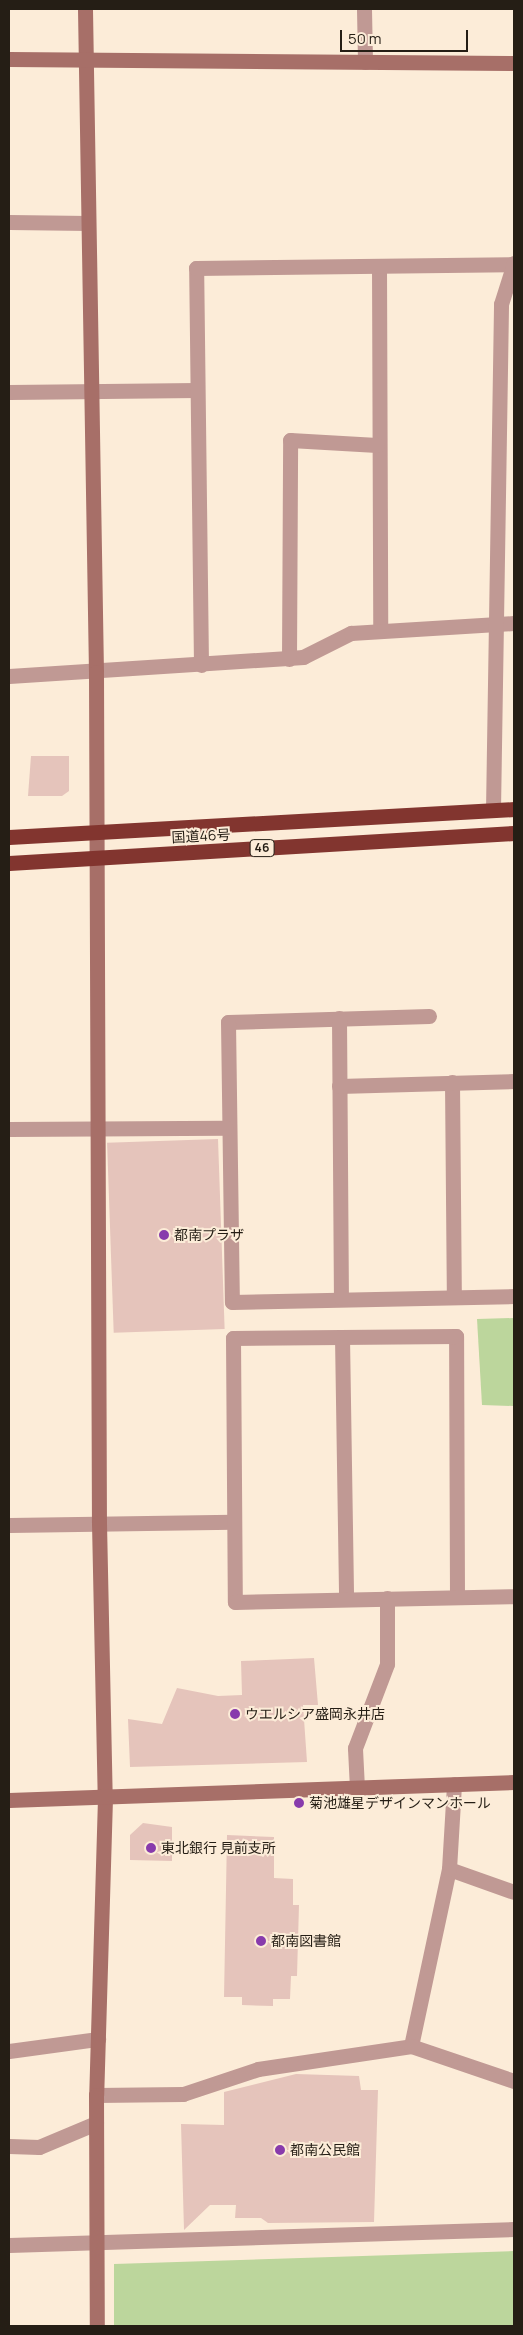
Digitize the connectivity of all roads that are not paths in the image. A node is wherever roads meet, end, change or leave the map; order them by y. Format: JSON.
{"nodes":[{"id":1,"x":85,"y":9,"type":"edge"},
{"id":2,"x":364,"y":9,"type":"edge"},
{"id":3,"x":9,"y":59,"type":"edge"},
{"id":4,"x":85,"y":60,"type":"junction"},
{"id":5,"x":365,"y":62,"type":"junction"},
{"id":6,"x":514,"y":63,"type":"edge"},
{"id":7,"x":9,"y":222,"type":"edge"},
{"id":8,"x":88,"y":222,"type":"junction"},
{"id":9,"x":514,"y":263,"type":"edge"},
{"id":10,"x":380,"y":266,"type":"junction"},
{"id":11,"x":509,"y":294,"type":"edge"},
{"id":12,"x":197,"y":390,"type":"junction"},
{"id":13,"x":92,"y":391,"type":"junction"},
{"id":14,"x":9,"y":392,"type":"edge"},
{"id":15,"x":377,"y":445,"type":"junction"},
{"id":16,"x":514,"y":622,"type":"edge"},
{"id":17,"x":495,"y":623,"type":"junction"},
{"id":18,"x":380,"y":631,"type":"junction"},
{"id":19,"x":289,"y":659,"type":"junction"},
{"id":20,"x":201,"y":664,"type":"junction"},
{"id":21,"x":96,"y":672,"type":"junction"},
{"id":22,"x":9,"y":676,"type":"edge"},
{"id":23,"x":514,"y":809,"type":"edge"},
{"id":24,"x":493,"y":810,"type":"junction"},
{"id":25,"x":98,"y":832,"type":"junction"},
{"id":26,"x":514,"y":833,"type":"edge"},
{"id":27,"x":9,"y":837,"type":"edge"},
{"id":28,"x":98,"y":858,"type":"junction"},
{"id":29,"x":9,"y":863,"type":"edge"},
{"id":30,"x":429,"y":1016,"type":"dead end"},
{"id":31,"x":339,"y":1018,"type":"junction"},
{"id":32,"x":514,"y":1081,"type":"edge"},
{"id":33,"x":452,"y":1082,"type":"junction"},
{"id":34,"x":339,"y":1086,"type":"junction"},
{"id":35,"x":9,"y":1128,"type":"edge"},
{"id":36,"x":226,"y":1128,"type":"junction"},
{"id":37,"x":99,"y":1129,"type":"junction"},
{"id":38,"x":514,"y":1296,"type":"edge"},
{"id":39,"x":454,"y":1297,"type":"junction"},
{"id":40,"x":341,"y":1298,"type":"junction"},
{"id":41,"x":342,"y":1337,"type":"junction"},
{"id":42,"x":233,"y":1522,"type":"junction"},
{"id":43,"x":99,"y":1523,"type":"junction"},
{"id":44,"x":9,"y":1525,"type":"edge"},
{"id":45,"x":514,"y":1596,"type":"edge"},
{"id":46,"x":457,"y":1597,"type":"junction"},
{"id":47,"x":346,"y":1598,"type":"junction"},
{"id":48,"x":387,"y":1598,"type":"junction"},
{"id":49,"x":514,"y":1782,"type":"edge"},
{"id":50,"x":454,"y":1784,"type":"junction"},
{"id":51,"x":357,"y":1788,"type":"junction"},
{"id":52,"x":105,"y":1798,"type":"junction"},
{"id":53,"x":9,"y":1800,"type":"edge"},
{"id":54,"x":449,"y":1869,"type":"junction"},
{"id":55,"x":514,"y":1892,"type":"edge"},
{"id":56,"x":98,"y":2039,"type":"junction"},
{"id":57,"x":410,"y":2046,"type":"junction"},
{"id":58,"x":9,"y":2051,"type":"edge"},
{"id":59,"x":514,"y":2081,"type":"edge"},
{"id":60,"x":96,"y":2095,"type":"junction"},
{"id":61,"x":96,"y":2123,"type":"junction"},
{"id":62,"x":9,"y":2146,"type":"edge"},
{"id":63,"x":514,"y":2229,"type":"edge"},
{"id":64,"x":94,"y":2243,"type":"junction"},
{"id":65,"x":9,"y":2245,"type":"edge"},
{"id":66,"x":97,"y":2326,"type":"edge"}],
"edges":[{"from":1,"to":4,"type":"street"},
{"from":2,"to":5,"type":"street"},
{"from":3,"to":4,"type":"street"},
{"from":4,"to":5,"type":"street"},
{"from":4,"to":8,"type":"street"},
{"from":5,"to":6,"type":"street"},
{"from":7,"to":8,"type":"street"},
{"from":8,"to":13,"type":"street"},
{"from":9,"to":10,"type":"street"},
{"from":9,"to":11,"type":"street"},
{"from":10,"to":12,"type":"street"},
{"from":10,"to":15,"type":"street"},
{"from":11,"to":17,"type":"street"},
{"from":12,"to":13,"type":"street"},
{"from":12,"to":20,"type":"street"},
{"from":13,"to":14,"type":"street"},
{"from":13,"to":21,"type":"street"},
{"from":15,"to":18,"type":"street"},
{"from":15,"to":19,"type":"street"},
{"from":16,"to":17,"type":"street"},
{"from":17,"to":18,"type":"street"},
{"from":17,"to":24,"type":"street"},
{"from":18,"to":19,"type":"street"},
{"from":19,"to":20,"type":"street"},
{"from":20,"to":21,"type":"street"},
{"from":21,"to":22,"type":"street"},
{"from":21,"to":25,"type":"street"},
{"from":23,"to":24,"type":"highway","name":"国道46号","number":"46"},
{"from":24,"to":25,"type":"highway","name":"国道46号","number":"46"},
{"from":25,"to":27,"type":"highway","name":"国道46号","number":"46"},
{"from":25,"to":28,"type":"street"},
{"from":26,"to":28,"type":"highway","name":"国道46号","number":"46"},
{"from":28,"to":29,"type":"highway","name":"国道46号","number":"46"},
{"from":28,"to":37,"type":"street"},
{"from":30,"to":31,"type":"street"},
{"from":31,"to":34,"type":"street"},
{"from":31,"to":36,"type":"street"},
{"from":32,"to":33,"type":"street"},
{"from":33,"to":34,"type":"street"},
{"from":33,"to":39,"type":"street"},
{"from":34,"to":40,"type":"street"},
{"from":35,"to":37,"type":"street"},
{"from":36,"to":37,"type":"street"},
{"from":36,"to":40,"type":"street"},
{"from":37,"to":43,"type":"street"},
{"from":38,"to":39,"type":"street"},
{"from":39,"to":40,"type":"street"},
{"from":41,"to":42,"type":"street"},
{"from":41,"to":46,"type":"street"},
{"from":41,"to":47,"type":"street"},
{"from":42,"to":43,"type":"street"},
{"from":42,"to":47,"type":"street"},
{"from":43,"to":44,"type":"street"},
{"from":43,"to":52,"type":"street"},
{"from":45,"to":46,"type":"street"},
{"from":46,"to":48,"type":"street"},
{"from":47,"to":48,"type":"street"},
{"from":48,"to":51,"type":"street"},
{"from":49,"to":50,"type":"street"},
{"from":50,"to":51,"type":"street"},
{"from":50,"to":54,"type":"street"},
{"from":51,"to":52,"type":"street"},
{"from":52,"to":53,"type":"street"},
{"from":52,"to":56,"type":"street"},
{"from":54,"to":55,"type":"street"},
{"from":54,"to":57,"type":"street"},
{"from":56,"to":58,"type":"street"},
{"from":56,"to":60,"type":"street"},
{"from":57,"to":59,"type":"street"},
{"from":57,"to":60,"type":"street"},
{"from":60,"to":61,"type":"street"},
{"from":61,"to":62,"type":"street"},
{"from":61,"to":64,"type":"street"},
{"from":63,"to":64,"type":"street"},
{"from":64,"to":65,"type":"street"},
{"from":64,"to":66,"type":"street"}]}
